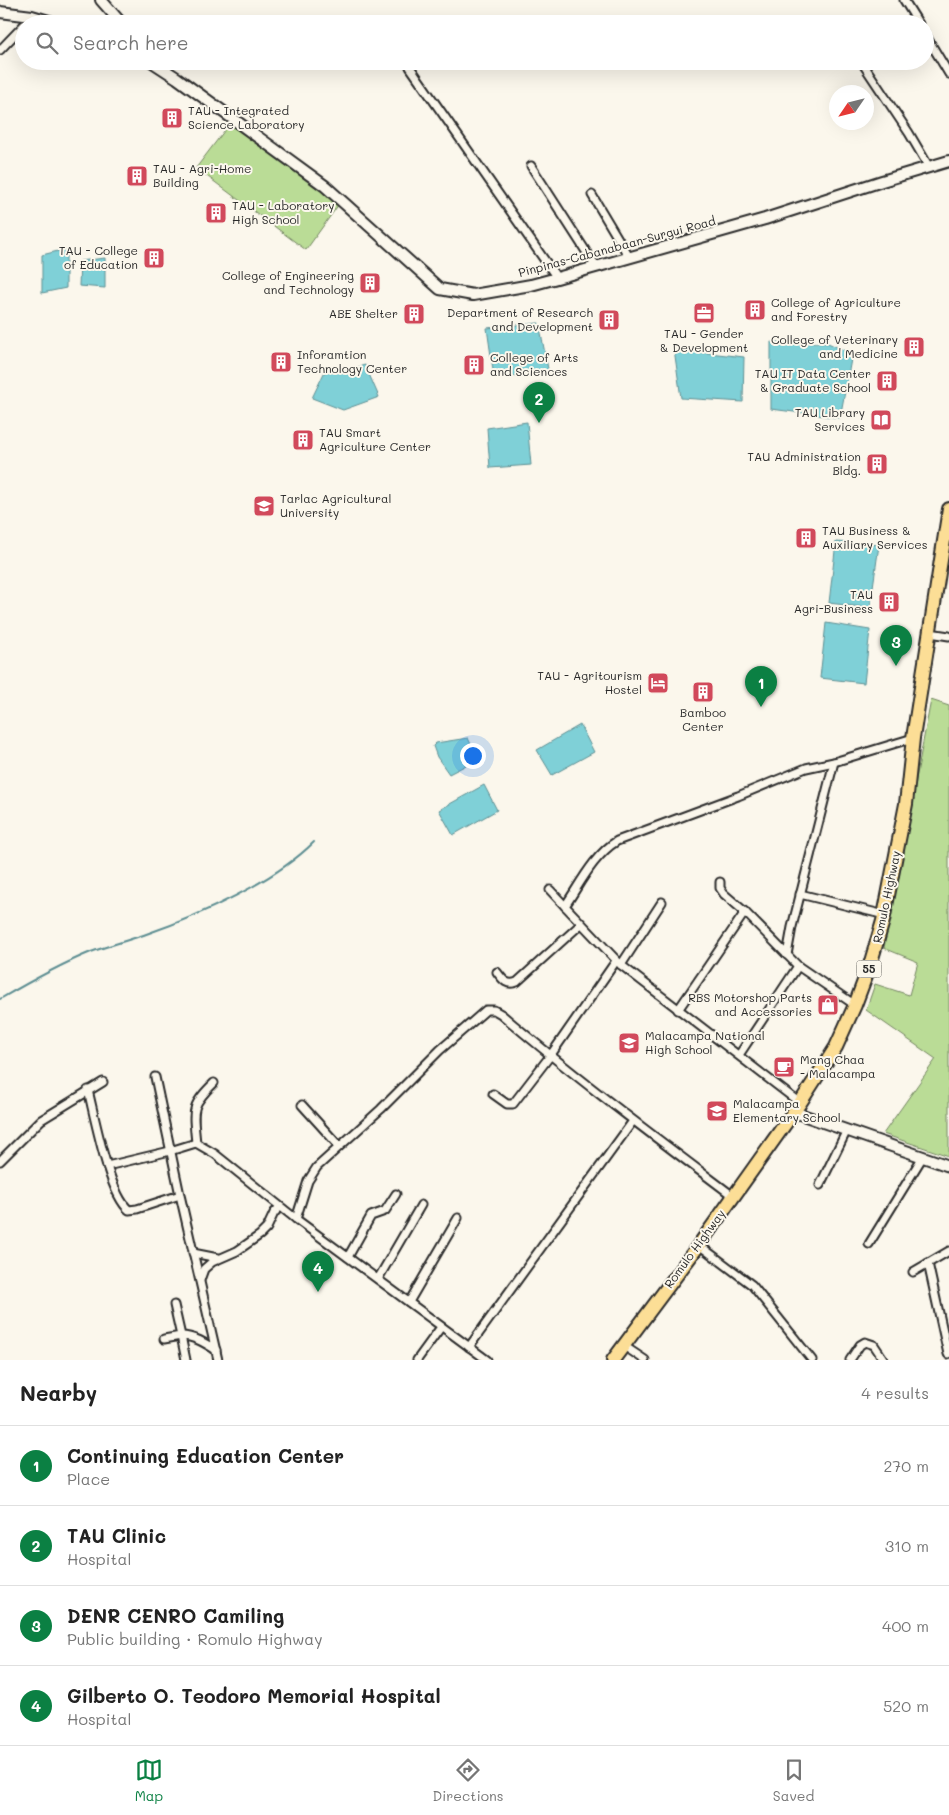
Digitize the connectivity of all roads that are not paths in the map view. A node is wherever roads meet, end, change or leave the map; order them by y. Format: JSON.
{"nodes":[{"id":1,"x":101,"y":0,"type":"edge"},
{"id":2,"x":904,"y":0,"type":"edge"},
{"id":3,"x":0,"y":12,"type":"edge"},
{"id":4,"x":114,"y":15,"type":"edge"},
{"id":5,"x":913,"y":15,"type":"edge"},
{"id":6,"x":15,"y":18,"type":"edge"},
{"id":7,"x":15,"y":34,"type":"edge"},
{"id":8,"x":934,"y":49,"type":"edge"},
{"id":9,"x":0,"y":50,"type":"edge"},
{"id":10,"x":165,"y":70,"type":"edge"},
{"id":11,"x":412,"y":70,"type":"edge"},
{"id":12,"x":867,"y":70,"type":"edge"},
{"id":13,"x":949,"y":74,"type":"edge"},
{"id":14,"x":949,"y":161,"type":"edge"},
{"id":15,"x":531,"y":166,"type":"dead end"},
{"id":16,"x":929,"y":167,"type":"junction"},
{"id":17,"x":592,"y":195,"type":"dead end"},
{"id":18,"x":630,"y":257,"type":"junction"},
{"id":19,"x":596,"y":267,"type":"junction"},
{"id":20,"x":558,"y":278,"type":"junction"},
{"id":21,"x":949,"y":509,"type":"edge"},
{"id":22,"x":930,"y":633,"type":"junction"},
{"id":23,"x":949,"y":636,"type":"edge"},
{"id":24,"x":913,"y":738,"type":"junction"},
{"id":25,"x":834,"y":762,"type":"junction"},
{"id":26,"x":720,"y":882,"type":"dead end"},
{"id":27,"x":550,"y":890,"type":"dead end"},
{"id":28,"x":800,"y":894,"type":"junction"},
{"id":29,"x":662,"y":902,"type":"dead end"},
{"id":30,"x":565,"y":906,"type":"junction"},
{"id":31,"x":745,"y":912,"type":"junction"},
{"id":32,"x":885,"y":915,"type":"junction"},
{"id":33,"x":581,"y":924,"type":"junction"},
{"id":34,"x":787,"y":955,"type":"junction"},
{"id":35,"x":618,"y":963,"type":"junction"},
{"id":36,"x":798,"y":966,"type":"junction"},
{"id":37,"x":497,"y":972,"type":"dead end"},
{"id":38,"x":855,"y":1005,"type":"junction"},
{"id":39,"x":678,"y":1010,"type":"junction"},
{"id":40,"x":739,"y":1055,"type":"junction"},
{"id":41,"x":550,"y":1056,"type":"junction"},
{"id":42,"x":155,"y":1077,"type":"dead end"},
{"id":43,"x":103,"y":1082,"type":"dead end"},
{"id":44,"x":214,"y":1082,"type":"dead end"},
{"id":45,"x":88,"y":1090,"type":"junction"},
{"id":46,"x":493,"y":1094,"type":"dead end"},
{"id":47,"x":302,"y":1105,"type":"dead end"},
{"id":48,"x":797,"y":1108,"type":"junction"},
{"id":49,"x":633,"y":1121,"type":"junction"},
{"id":50,"x":847,"y":1130,"type":"junction"},
{"id":51,"x":196,"y":1143,"type":"junction"},
{"id":52,"x":339,"y":1146,"type":"junction"},
{"id":53,"x":170,"y":1151,"type":"junction"},
{"id":54,"x":922,"y":1158,"type":"junction"},
{"id":55,"x":0,"y":1162,"type":"edge"},
{"id":56,"x":107,"y":1166,"type":"junction"},
{"id":57,"x":949,"y":1166,"type":"edge"},
{"id":58,"x":820,"y":1185,"type":"dead end"},
{"id":59,"x":396,"y":1194,"type":"dead end"},
{"id":60,"x":180,"y":1195,"type":"junction"},
{"id":61,"x":734,"y":1196,"type":"junction"},
{"id":62,"x":420,"y":1205,"type":"dead end"},
{"id":63,"x":280,"y":1207,"type":"junction"},
{"id":64,"x":458,"y":1218,"type":"dead end"},
{"id":65,"x":296,"y":1219,"type":"junction"},
{"id":66,"x":868,"y":1244,"type":"dead end"},
{"id":67,"x":699,"y":1245,"type":"junction"},
{"id":68,"x":949,"y":1251,"type":"edge"},
{"id":69,"x":193,"y":1253,"type":"junction"},
{"id":70,"x":348,"y":1257,"type":"junction"},
{"id":71,"x":218,"y":1258,"type":"junction"},
{"id":72,"x":928,"y":1263,"type":"junction"},
{"id":73,"x":913,"y":1272,"type":"dead end"},
{"id":74,"x":378,"y":1279,"type":"junction"},
{"id":75,"x":200,"y":1280,"type":"junction"},
{"id":76,"x":409,"y":1302,"type":"junction"},
{"id":77,"x":174,"y":1305,"type":"dead end"},
{"id":78,"x":441,"y":1327,"type":"junction"},
{"id":79,"x":180,"y":1336,"type":"junction"},
{"id":80,"x":164,"y":1339,"type":"dead end"},
{"id":81,"x":624,"y":1346,"type":"junction"},
{"id":82,"x":469,"y":1347,"type":"junction"},
{"id":83,"x":216,"y":1350,"type":"junction"},
{"id":84,"x":948,"y":1354,"type":"edge"},
{"id":85,"x":186,"y":1360,"type":"edge"},
{"id":86,"x":218,"y":1360,"type":"edge"},
{"id":87,"x":417,"y":1360,"type":"edge"},
{"id":88,"x":487,"y":1360,"type":"edge"},
{"id":89,"x":613,"y":1360,"type":"edge"},
{"id":90,"x":645,"y":1360,"type":"edge"},
{"id":91,"x":812,"y":1360,"type":"edge"},
{"id":92,"x":850,"y":1360,"type":"edge"},
{"id":93,"x":884,"y":1360,"type":"edge"}],
"edges":[{"from":1,"to":4,"type":"street"},
{"from":2,"to":5,"type":"street"},
{"from":3,"to":6,"type":"street"},
{"from":7,"to":9,"type":"street"},
{"from":8,"to":13,"type":"street"},
{"from":10,"to":20,"type":"street","name":"Pinpinas-Cabanabaan-Surgui Road"},
{"from":11,"to":20,"type":"street"},
{"from":12,"to":16,"type":"street"},
{"from":14,"to":16,"type":"street","name":"Pinpinas-Cabanabaan-Surgui Road"},
{"from":15,"to":19,"type":"street"},
{"from":16,"to":18,"type":"street","name":"Pinpinas-Cabanabaan-Surgui Road"},
{"from":17,"to":18,"type":"street"},
{"from":18,"to":19,"type":"street","name":"Pinpinas-Cabanabaan-Surgui Road"},
{"from":19,"to":20,"type":"street","name":"Pinpinas-Cabanabaan-Surgui Road"},
{"from":21,"to":22,"type":"highway","name":"Romulo Highway","number":"55"},
{"from":22,"to":23,"type":"street"},
{"from":22,"to":24,"type":"highway","name":"Romulo Highway","number":"55"},
{"from":24,"to":25,"type":"street"},
{"from":24,"to":32,"type":"highway","name":"Romulo Highway","number":"55"},
{"from":25,"to":28,"type":"street"},
{"from":25,"to":30,"type":"street"},
{"from":26,"to":31,"type":"street"},
{"from":27,"to":30,"type":"street"},
{"from":28,"to":32,"type":"street"},
{"from":28,"to":34,"type":"street"},
{"from":29,"to":35,"type":"street"},
{"from":30,"to":33,"type":"street"},
{"from":31,"to":34,"type":"street"},
{"from":31,"to":39,"type":"street"},
{"from":32,"to":38,"type":"highway","name":"Romulo Highway","number":"55"},
{"from":33,"to":35,"type":"street"},
{"from":33,"to":37,"type":"street"},
{"from":34,"to":36,"type":"street"},
{"from":35,"to":39,"type":"street"},
{"from":35,"to":41,"type":"street"},
{"from":36,"to":38,"type":"street"},
{"from":36,"to":40,"type":"street"},
{"from":38,"to":48,"type":"highway","name":"Romulo Highway","number":"55"},
{"from":39,"to":40,"type":"street"},
{"from":40,"to":48,"type":"street"},
{"from":41,"to":46,"type":"street"},
{"from":41,"to":49,"type":"street"},
{"from":41,"to":52,"type":"street"},
{"from":42,"to":53,"type":"street"},
{"from":43,"to":45,"type":"street"},
{"from":44,"to":51,"type":"street"},
{"from":45,"to":55,"type":"street"},
{"from":45,"to":56,"type":"street"},
{"from":47,"to":52,"type":"street"},
{"from":48,"to":50,"type":"street"},
{"from":48,"to":61,"type":"highway","name":"Romulo Highway","number":"55"},
{"from":49,"to":61,"type":"street"},
{"from":49,"to":82,"type":"street"},
{"from":50,"to":54,"type":"street"},
{"from":50,"to":58,"type":"street"},
{"from":51,"to":53,"type":"street"},
{"from":51,"to":63,"type":"street"},
{"from":52,"to":65,"type":"street"},
{"from":53,"to":56,"type":"street"},
{"from":53,"to":60,"type":"street"},
{"from":54,"to":57,"type":"street"},
{"from":54,"to":66,"type":"street"},
{"from":56,"to":60,"type":"street"},
{"from":59,"to":70,"type":"street"},
{"from":60,"to":69,"type":"street"},
{"from":61,"to":67,"type":"highway","name":"Romulo Highway","number":"55"},
{"from":62,"to":74,"type":"street"},
{"from":63,"to":65,"type":"street"},
{"from":63,"to":71,"type":"street"},
{"from":64,"to":76,"type":"street"},
{"from":65,"to":70,"type":"street"},
{"from":67,"to":81,"type":"highway","name":"Romulo Highway","number":"55"},
{"from":67,"to":91,"type":"street"},
{"from":68,"to":72,"type":"street"},
{"from":69,"to":71,"type":"street"},
{"from":69,"to":75,"type":"street"},
{"from":70,"to":74,"type":"street"},
{"from":71,"to":75,"type":"street"},
{"from":72,"to":73,"type":"street"},
{"from":72,"to":84,"type":"street"},
{"from":74,"to":76,"type":"street"},
{"from":75,"to":83,"type":"street"},
{"from":76,"to":78,"type":"street"},
{"from":77,"to":79,"type":"street"},
{"from":78,"to":82,"type":"street"},
{"from":78,"to":87,"type":"street"},
{"from":79,"to":80,"type":"street"},
{"from":79,"to":83,"type":"street"},
{"from":79,"to":85,"type":"street"},
{"from":81,"to":89,"type":"highway","name":"Romulo Highway","number":"55"},
{"from":81,"to":90,"type":"street"},
{"from":82,"to":88,"type":"street"},
{"from":83,"to":86,"type":"street"},
{"from":92,"to":93,"type":"street"}]}
